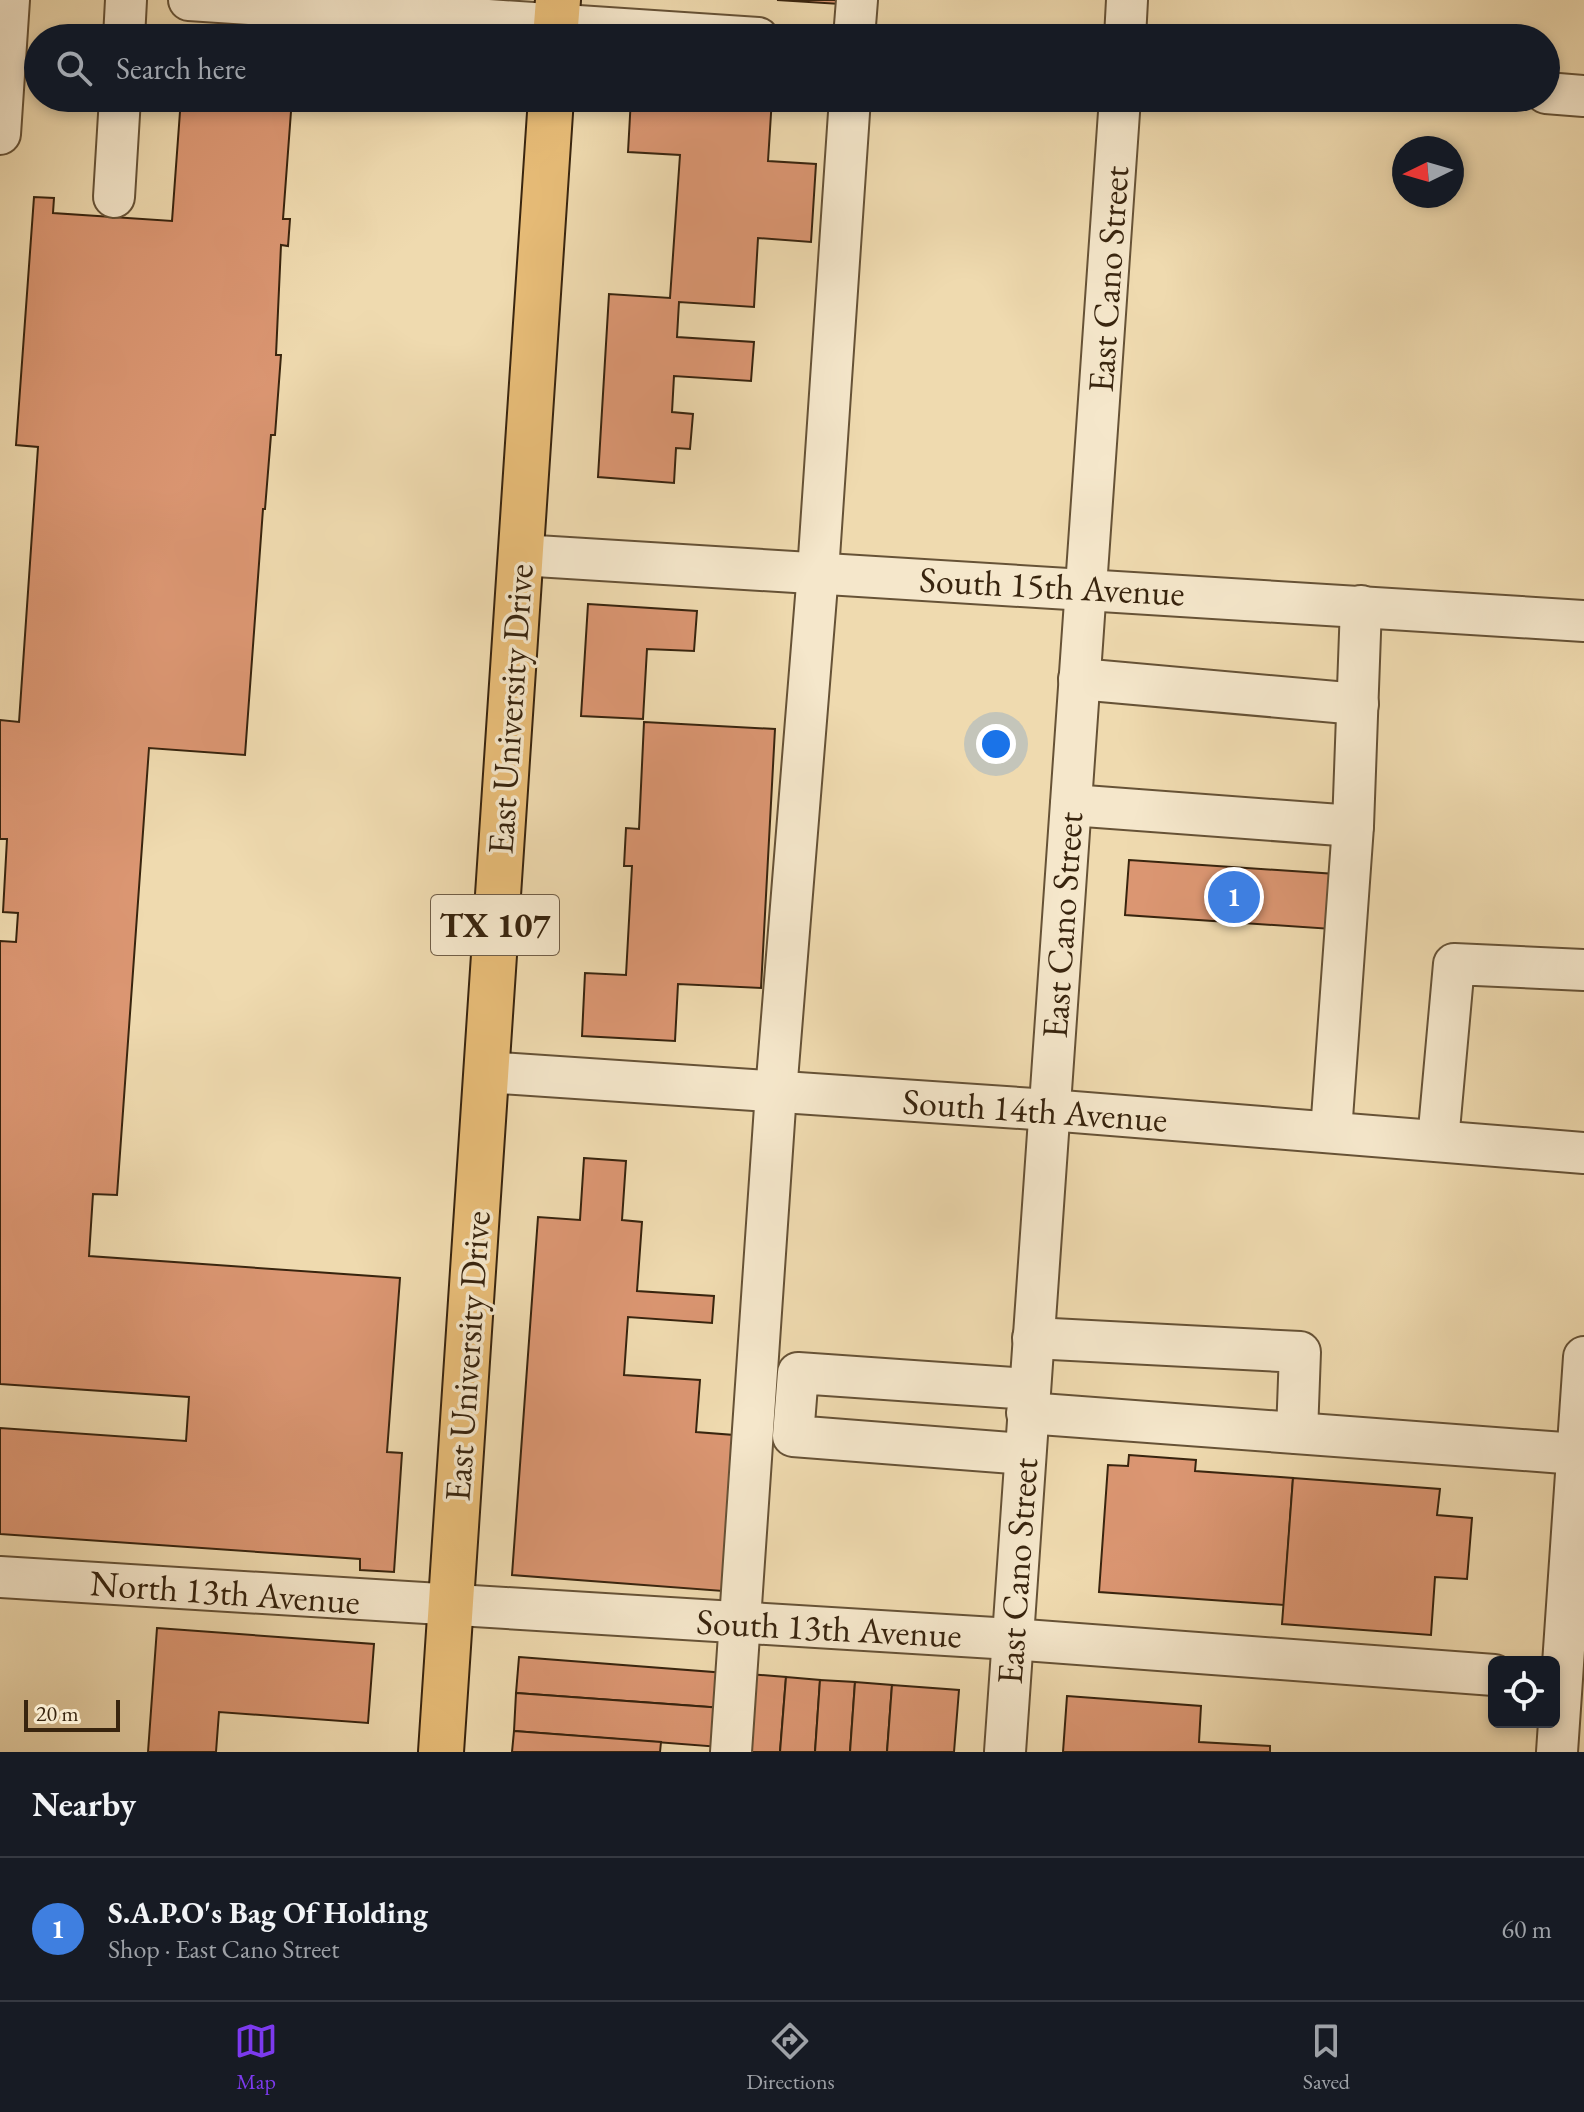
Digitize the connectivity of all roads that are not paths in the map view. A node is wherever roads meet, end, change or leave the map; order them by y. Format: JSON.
{"nodes":[{"id":1,"x":9,"y":0,"type":"edge"},
{"id":2,"x":126,"y":0,"type":"edge"},
{"id":3,"x":189,"y":0,"type":"edge"},
{"id":4,"x":857,"y":0,"type":"edge"},
{"id":5,"x":1127,"y":0,"type":"edge"},
{"id":6,"x":312,"y":4,"type":"edge"},
{"id":7,"x":431,"y":8,"type":"edge"},
{"id":8,"x":650,"y":14,"type":"edge"},
{"id":9,"x":710,"y":17,"type":"edge"},
{"id":10,"x":556,"y":21,"type":"edge"},
{"id":11,"x":125,"y":24,"type":"edge"},
{"id":12,"x":855,"y":24,"type":"edge"},
{"id":13,"x":1126,"y":24,"type":"edge"},
{"id":14,"x":1560,"y":94,"type":"edge"},
{"id":15,"x":1584,"y":96,"type":"edge"},
{"id":16,"x":119,"y":112,"type":"edge"},
{"id":17,"x":550,"y":112,"type":"edge"},
{"id":18,"x":849,"y":112,"type":"edge"},
{"id":19,"x":1119,"y":112,"type":"edge"},
{"id":20,"x":0,"y":134,"type":"edge"},
{"id":21,"x":114,"y":197,"type":"dead end"},
{"id":22,"x":520,"y":555,"type":"junction"},
{"id":23,"x":818,"y":572,"type":"junction"},
{"id":24,"x":1086,"y":588,"type":"junction"},
{"id":25,"x":1361,"y":606,"type":"junction"},
{"id":26,"x":1584,"y":621,"type":"edge"},
{"id":27,"x":1079,"y":679,"type":"junction"},
{"id":28,"x":1358,"y":704,"type":"junction"},
{"id":29,"x":1071,"y":805,"type":"junction"},
{"id":30,"x":1353,"y":826,"type":"junction"},
{"id":31,"x":1584,"y":970,"type":"edge"},
{"id":32,"x":485,"y":1072,"type":"junction"},
{"id":33,"x":776,"y":1092,"type":"junction"},
{"id":34,"x":1049,"y":1110,"type":"junction"},
{"id":35,"x":1331,"y":1132,"type":"junction"},
{"id":36,"x":1438,"y":1141,"type":"junction"},
{"id":37,"x":1584,"y":1153,"type":"edge"},
{"id":38,"x":1033,"y":1338,"type":"junction"},
{"id":39,"x":1584,"y":1357,"type":"edge"},
{"id":40,"x":1028,"y":1401,"type":"junction"},
{"id":41,"x":1297,"y":1433,"type":"junction"},
{"id":42,"x":1025,"y":1454,"type":"junction"},
{"id":43,"x":1577,"y":1454,"type":"junction"},
{"id":44,"x":0,"y":1577,"type":"edge"},
{"id":45,"x":451,"y":1606,"type":"junction"},
{"id":46,"x":740,"y":1623,"type":"junction"},
{"id":47,"x":1011,"y":1639,"type":"junction"},
{"id":48,"x":1488,"y":1675,"type":"edge"},
{"id":49,"x":1567,"y":1680,"type":"edge"},
{"id":50,"x":441,"y":1752,"type":"edge"},
{"id":51,"x":731,"y":1752,"type":"edge"},
{"id":52,"x":1005,"y":1752,"type":"edge"},
{"id":53,"x":1557,"y":1752,"type":"edge"}],
"edges":[{"from":1,"to":20,"type":"street"},
{"from":2,"to":11,"type":"street"},
{"from":3,"to":6,"type":"street"},
{"from":4,"to":12,"type":"street"},
{"from":5,"to":13,"type":"street"},
{"from":6,"to":7,"type":"street"},
{"from":7,"to":10,"type":"street"},
{"from":8,"to":9,"type":"street"},
{"from":8,"to":10,"type":"street"},
{"from":14,"to":15,"type":"street"},
{"from":16,"to":21,"type":"street"},
{"from":17,"to":22,"type":"main road","name":"East University Drive","number":"TX 107"},
{"from":18,"to":23,"type":"street"},
{"from":19,"to":24,"type":"street","name":"East Cano Street"},
{"from":22,"to":23,"type":"street","name":"South 15th Avenue"},
{"from":22,"to":32,"type":"main road","name":"East University Drive","number":"TX 107"},
{"from":23,"to":24,"type":"street","name":"South 15th Avenue"},
{"from":23,"to":33,"type":"street"},
{"from":24,"to":25,"type":"street","name":"South 15th Avenue"},
{"from":24,"to":27,"type":"street","name":"East Cano Street"},
{"from":25,"to":26,"type":"street","name":"South 15th Avenue"},
{"from":25,"to":28,"type":"street"},
{"from":27,"to":28,"type":"street"},
{"from":27,"to":29,"type":"street","name":"East Cano Street"},
{"from":28,"to":30,"type":"street"},
{"from":29,"to":30,"type":"street"},
{"from":29,"to":34,"type":"street","name":"East Cano Street"},
{"from":30,"to":35,"type":"street"},
{"from":31,"to":36,"type":"street"},
{"from":32,"to":33,"type":"street","name":"South 14th Avenue"},
{"from":32,"to":45,"type":"main road","name":"East University Drive","number":"TX 107"},
{"from":33,"to":34,"type":"street","name":"South 14th Avenue"},
{"from":33,"to":46,"type":"street"},
{"from":34,"to":35,"type":"street","name":"South 14th Avenue"},
{"from":34,"to":38,"type":"street","name":"East Cano Street"},
{"from":35,"to":36,"type":"street","name":"South 14th Avenue"},
{"from":36,"to":37,"type":"street","name":"South 14th Avenue"},
{"from":38,"to":40,"type":"street","name":"East Cano Street"},
{"from":38,"to":41,"type":"street"},
{"from":39,"to":43,"type":"street"},
{"from":40,"to":41,"type":"street"},
{"from":40,"to":42,"type":"street","name":"East Cano Street"},
{"from":40,"to":42,"type":"street"},
{"from":41,"to":43,"type":"street"},
{"from":42,"to":47,"type":"street","name":"East Cano Street"},
{"from":43,"to":49,"type":"street"},
{"from":44,"to":45,"type":"street","name":"North 13th Avenue"},
{"from":45,"to":46,"type":"street","name":"South 13th Avenue"},
{"from":45,"to":50,"type":"main road","name":"East University Drive","number":"TX 107"},
{"from":46,"to":47,"type":"street","name":"South 13th Avenue"},
{"from":46,"to":51,"type":"street"},
{"from":47,"to":48,"type":"street","name":"South 13th Avenue"},
{"from":47,"to":52,"type":"street","name":"East Cano Street"},
{"from":49,"to":53,"type":"street"}]}
